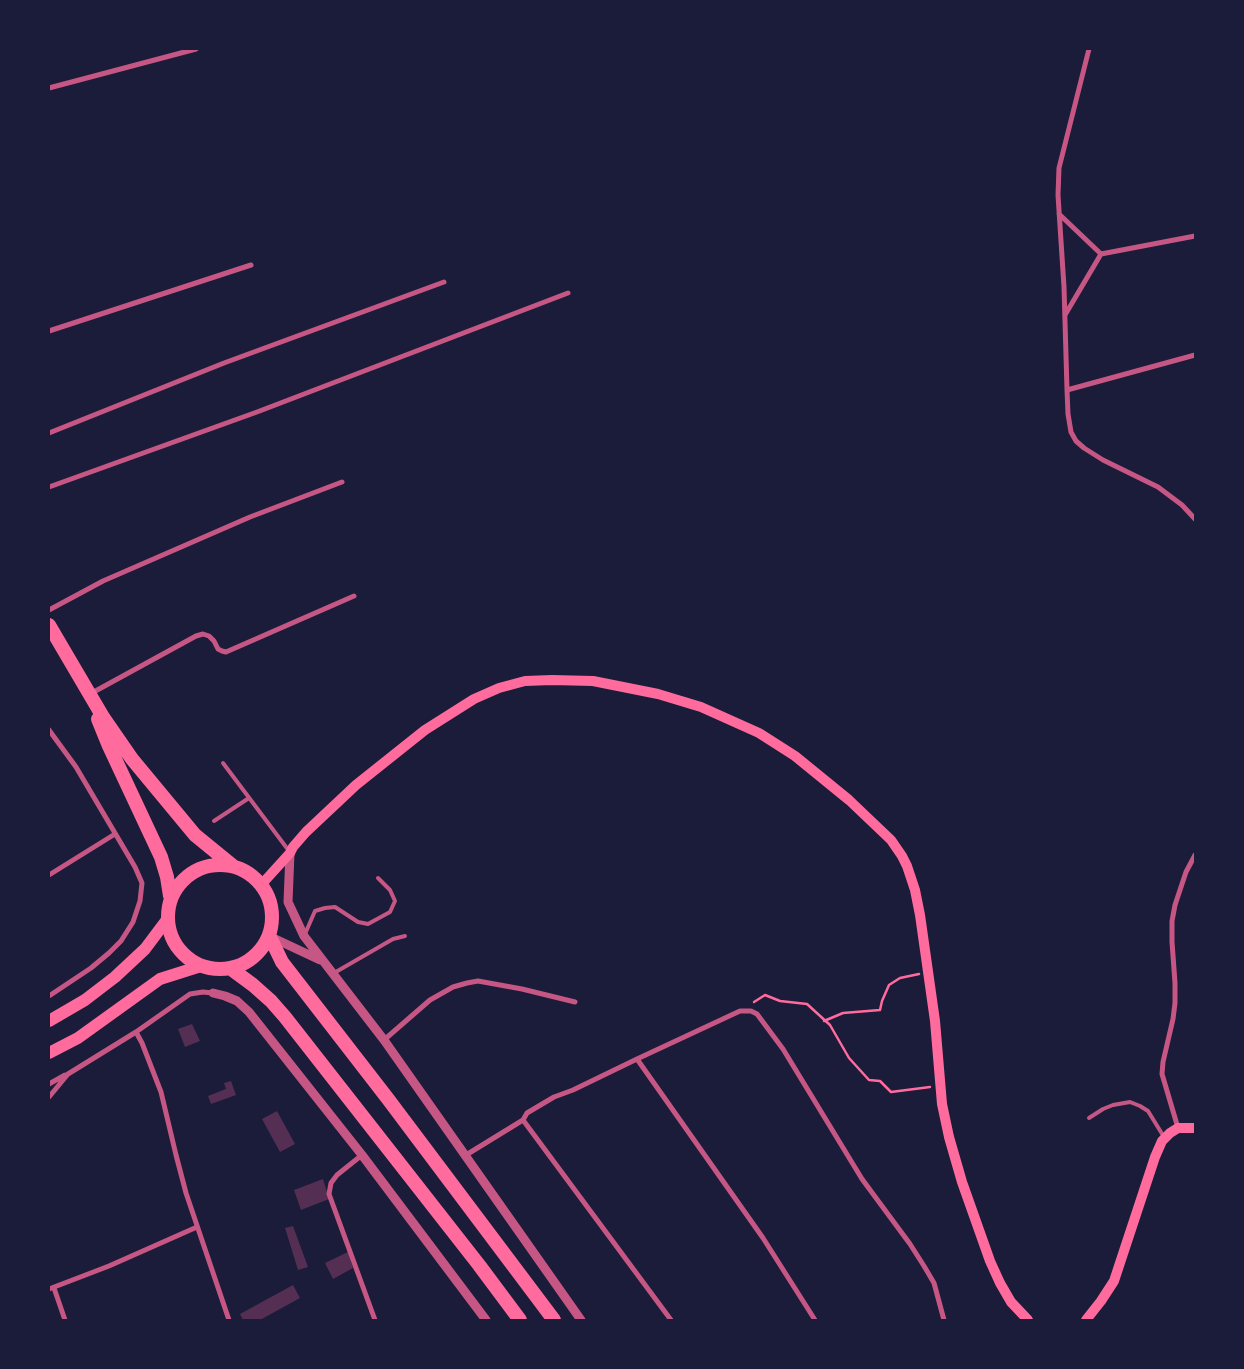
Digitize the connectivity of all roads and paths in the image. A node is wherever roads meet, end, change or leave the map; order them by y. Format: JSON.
{"nodes":[{"id":1,"x":196,"y":49,"type":"edge"},
{"id":2,"x":1089,"y":49,"type":"edge"},
{"id":3,"x":49,"y":88,"type":"edge"},
{"id":4,"x":1059,"y":214,"type":"junction"},
{"id":5,"x":1195,"y":236,"type":"edge"},
{"id":6,"x":1101,"y":254,"type":"junction"},
{"id":7,"x":251,"y":265,"type":"dead end"},
{"id":8,"x":444,"y":282,"type":"dead end"},
{"id":9,"x":568,"y":293,"type":"dead end"},
{"id":10,"x":1064,"y":315,"type":"junction"},
{"id":11,"x":49,"y":331,"type":"edge"},
{"id":12,"x":1195,"y":355,"type":"edge"},
{"id":13,"x":1067,"y":390,"type":"junction"},
{"id":14,"x":49,"y":433,"type":"edge"},
{"id":15,"x":342,"y":482,"type":"dead end"},
{"id":16,"x":49,"y":487,"type":"edge"},
{"id":17,"x":1195,"y":519,"type":"edge"},
{"id":18,"x":354,"y":596,"type":"dead end"},
{"id":19,"x":49,"y":610,"type":"edge"},
{"id":20,"x":49,"y":625,"type":"edge"},
{"id":21,"x":89,"y":694,"type":"junction"},
{"id":22,"x":49,"y":730,"type":"edge"},
{"id":23,"x":223,"y":762,"type":"dead end"},
{"id":24,"x":249,"y":798,"type":"junction"},
{"id":25,"x":214,"y":821,"type":"dead end"},
{"id":26,"x":115,"y":834,"type":"junction"},
{"id":27,"x":290,"y":853,"type":"junction"},
{"id":28,"x":1195,"y":854,"type":"edge"},
{"id":29,"x":233,"y":866,"type":"junction"},
{"id":30,"x":49,"y":875,"type":"edge"},
{"id":31,"x":378,"y":878,"type":"dead end"},
{"id":32,"x":261,"y":885,"type":"junction"},
{"id":33,"x":170,"y":896,"type":"junction"},
{"id":34,"x":166,"y":921,"type":"junction"},
{"id":35,"x":304,"y":936,"type":"junction"},
{"id":36,"x":405,"y":936,"type":"dead end"},
{"id":37,"x":270,"y":937,"type":"junction"},
{"id":38,"x":323,"y":961,"type":"junction"},
{"id":39,"x":201,"y":966,"type":"junction"},
{"id":40,"x":230,"y":968,"type":"junction"},
{"id":41,"x":928,"y":971,"type":"junction"},
{"id":42,"x":332,"y":974,"type":"junction"},
{"id":43,"x":213,"y":993,"type":"joint"},
{"id":44,"x":49,"y":996,"type":"edge"},
{"id":45,"x":574,"y":1002,"type":"dead end"},
{"id":46,"x":740,"y":1011,"type":"junction"},
{"id":47,"x":49,"y":1021,"type":"edge"},
{"id":48,"x":824,"y":1021,"type":"junction"},
{"id":49,"x":136,"y":1032,"type":"junction"},
{"id":50,"x":384,"y":1040,"type":"junction"},
{"id":51,"x":49,"y":1053,"type":"edge"},
{"id":52,"x":637,"y":1060,"type":"junction"},
{"id":53,"x":68,"y":1074,"type":"junction"},
{"id":54,"x":49,"y":1084,"type":"edge"},
{"id":55,"x":941,"y":1086,"type":"junction"},
{"id":56,"x":49,"y":1097,"type":"edge"},
{"id":57,"x":1089,"y":1118,"type":"dead end"},
{"id":58,"x":522,"y":1120,"type":"junction"},
{"id":59,"x":1178,"y":1128,"type":"junction"},
{"id":60,"x":1195,"y":1128,"type":"edge"},
{"id":61,"x":1165,"y":1138,"type":"junction"},
{"id":62,"x":362,"y":1155,"type":"junction"},
{"id":63,"x":466,"y":1155,"type":"junction"},
{"id":64,"x":197,"y":1227,"type":"junction"},
{"id":65,"x":51,"y":1289,"type":"edge"},
{"id":66,"x":65,"y":1320,"type":"edge"},
{"id":67,"x":229,"y":1320,"type":"edge"},
{"id":68,"x":375,"y":1320,"type":"edge"},
{"id":69,"x":486,"y":1320,"type":"edge"},
{"id":70,"x":520,"y":1320,"type":"edge"},
{"id":71,"x":554,"y":1320,"type":"edge"},
{"id":72,"x":581,"y":1320,"type":"edge"},
{"id":73,"x":671,"y":1320,"type":"edge"},
{"id":74,"x":815,"y":1320,"type":"edge"},
{"id":75,"x":944,"y":1320,"type":"edge"},
{"id":76,"x":1028,"y":1320,"type":"edge"},
{"id":77,"x":1086,"y":1320,"type":"edge"}],
"edges":[{"from":1,"to":3,"type":"street"},
{"from":2,"to":4,"type":"street"},
{"from":4,"to":6,"type":"street"},
{"from":4,"to":10,"type":"street"},
{"from":5,"to":6,"type":"street"},
{"from":6,"to":10,"type":"street"},
{"from":7,"to":11,"type":"street"},
{"from":8,"to":14,"type":"street"},
{"from":9,"to":16,"type":"street"},
{"from":10,"to":13,"type":"street"},
{"from":12,"to":13,"type":"street"},
{"from":13,"to":17,"type":"street"},
{"from":15,"to":19,"type":"street"},
{"from":18,"to":21,"type":"street"},
{"from":20,"to":21,"type":"highway"},
{"from":21,"to":29,"type":"highway"},
{"from":21,"to":33,"type":"highway"},
{"from":22,"to":26,"type":"street"},
{"from":23,"to":24,"type":"lane"},
{"from":24,"to":25,"type":"lane"},
{"from":24,"to":27,"type":"lane"},
{"from":26,"to":30,"type":"street"},
{"from":26,"to":44,"type":"street"},
{"from":27,"to":32,"type":"main road"},
{"from":27,"to":35,"type":"street"},
{"from":27,"to":41,"type":"main road"},
{"from":28,"to":59,"type":"street"},
{"from":29,"to":32,"type":"highway"},
{"from":29,"to":33,"type":"highway"},
{"from":31,"to":35,"type":"lane"},
{"from":32,"to":37,"type":"highway"},
{"from":33,"to":34,"type":"highway"},
{"from":34,"to":39,"type":"highway"},
{"from":34,"to":47,"type":"main road"},
{"from":35,"to":38,"type":"street"},
{"from":36,"to":42,"type":"lane"},
{"from":37,"to":38,"type":"street"},
{"from":37,"to":40,"type":"highway"},
{"from":37,"to":71,"type":"highway"},
{"from":38,"to":42,"type":"street"},
{"from":39,"to":40,"type":"highway"},
{"from":39,"to":51,"type":"main road"},
{"from":40,"to":70,"type":"highway"},
{"from":41,"to":48,"type":"path"},
{"from":41,"to":55,"type":"main road"},
{"from":42,"to":50,"type":"street"},
{"from":43,"to":49,"type":"street"},
{"from":43,"to":62,"type":"street"},
{"from":45,"to":50,"type":"street"},
{"from":46,"to":48,"type":"path"},
{"from":46,"to":52,"type":"street"},
{"from":46,"to":75,"type":"street"},
{"from":48,"to":55,"type":"path"},
{"from":49,"to":53,"type":"street"},
{"from":49,"to":64,"type":"street"},
{"from":50,"to":63,"type":"street"},
{"from":52,"to":58,"type":"street"},
{"from":52,"to":74,"type":"street"},
{"from":53,"to":54,"type":"street"},
{"from":53,"to":56,"type":"street"},
{"from":55,"to":76,"type":"main road"},
{"from":57,"to":61,"type":"lane"},
{"from":58,"to":63,"type":"street"},
{"from":58,"to":73,"type":"street"},
{"from":59,"to":60,"type":"main road"},
{"from":59,"to":61,"type":"main road"},
{"from":61,"to":77,"type":"main road"},
{"from":62,"to":68,"type":"street"},
{"from":62,"to":69,"type":"street"},
{"from":63,"to":72,"type":"street"},
{"from":64,"to":65,"type":"street"},
{"from":64,"to":67,"type":"street"},
{"from":65,"to":66,"type":"street"}]}
